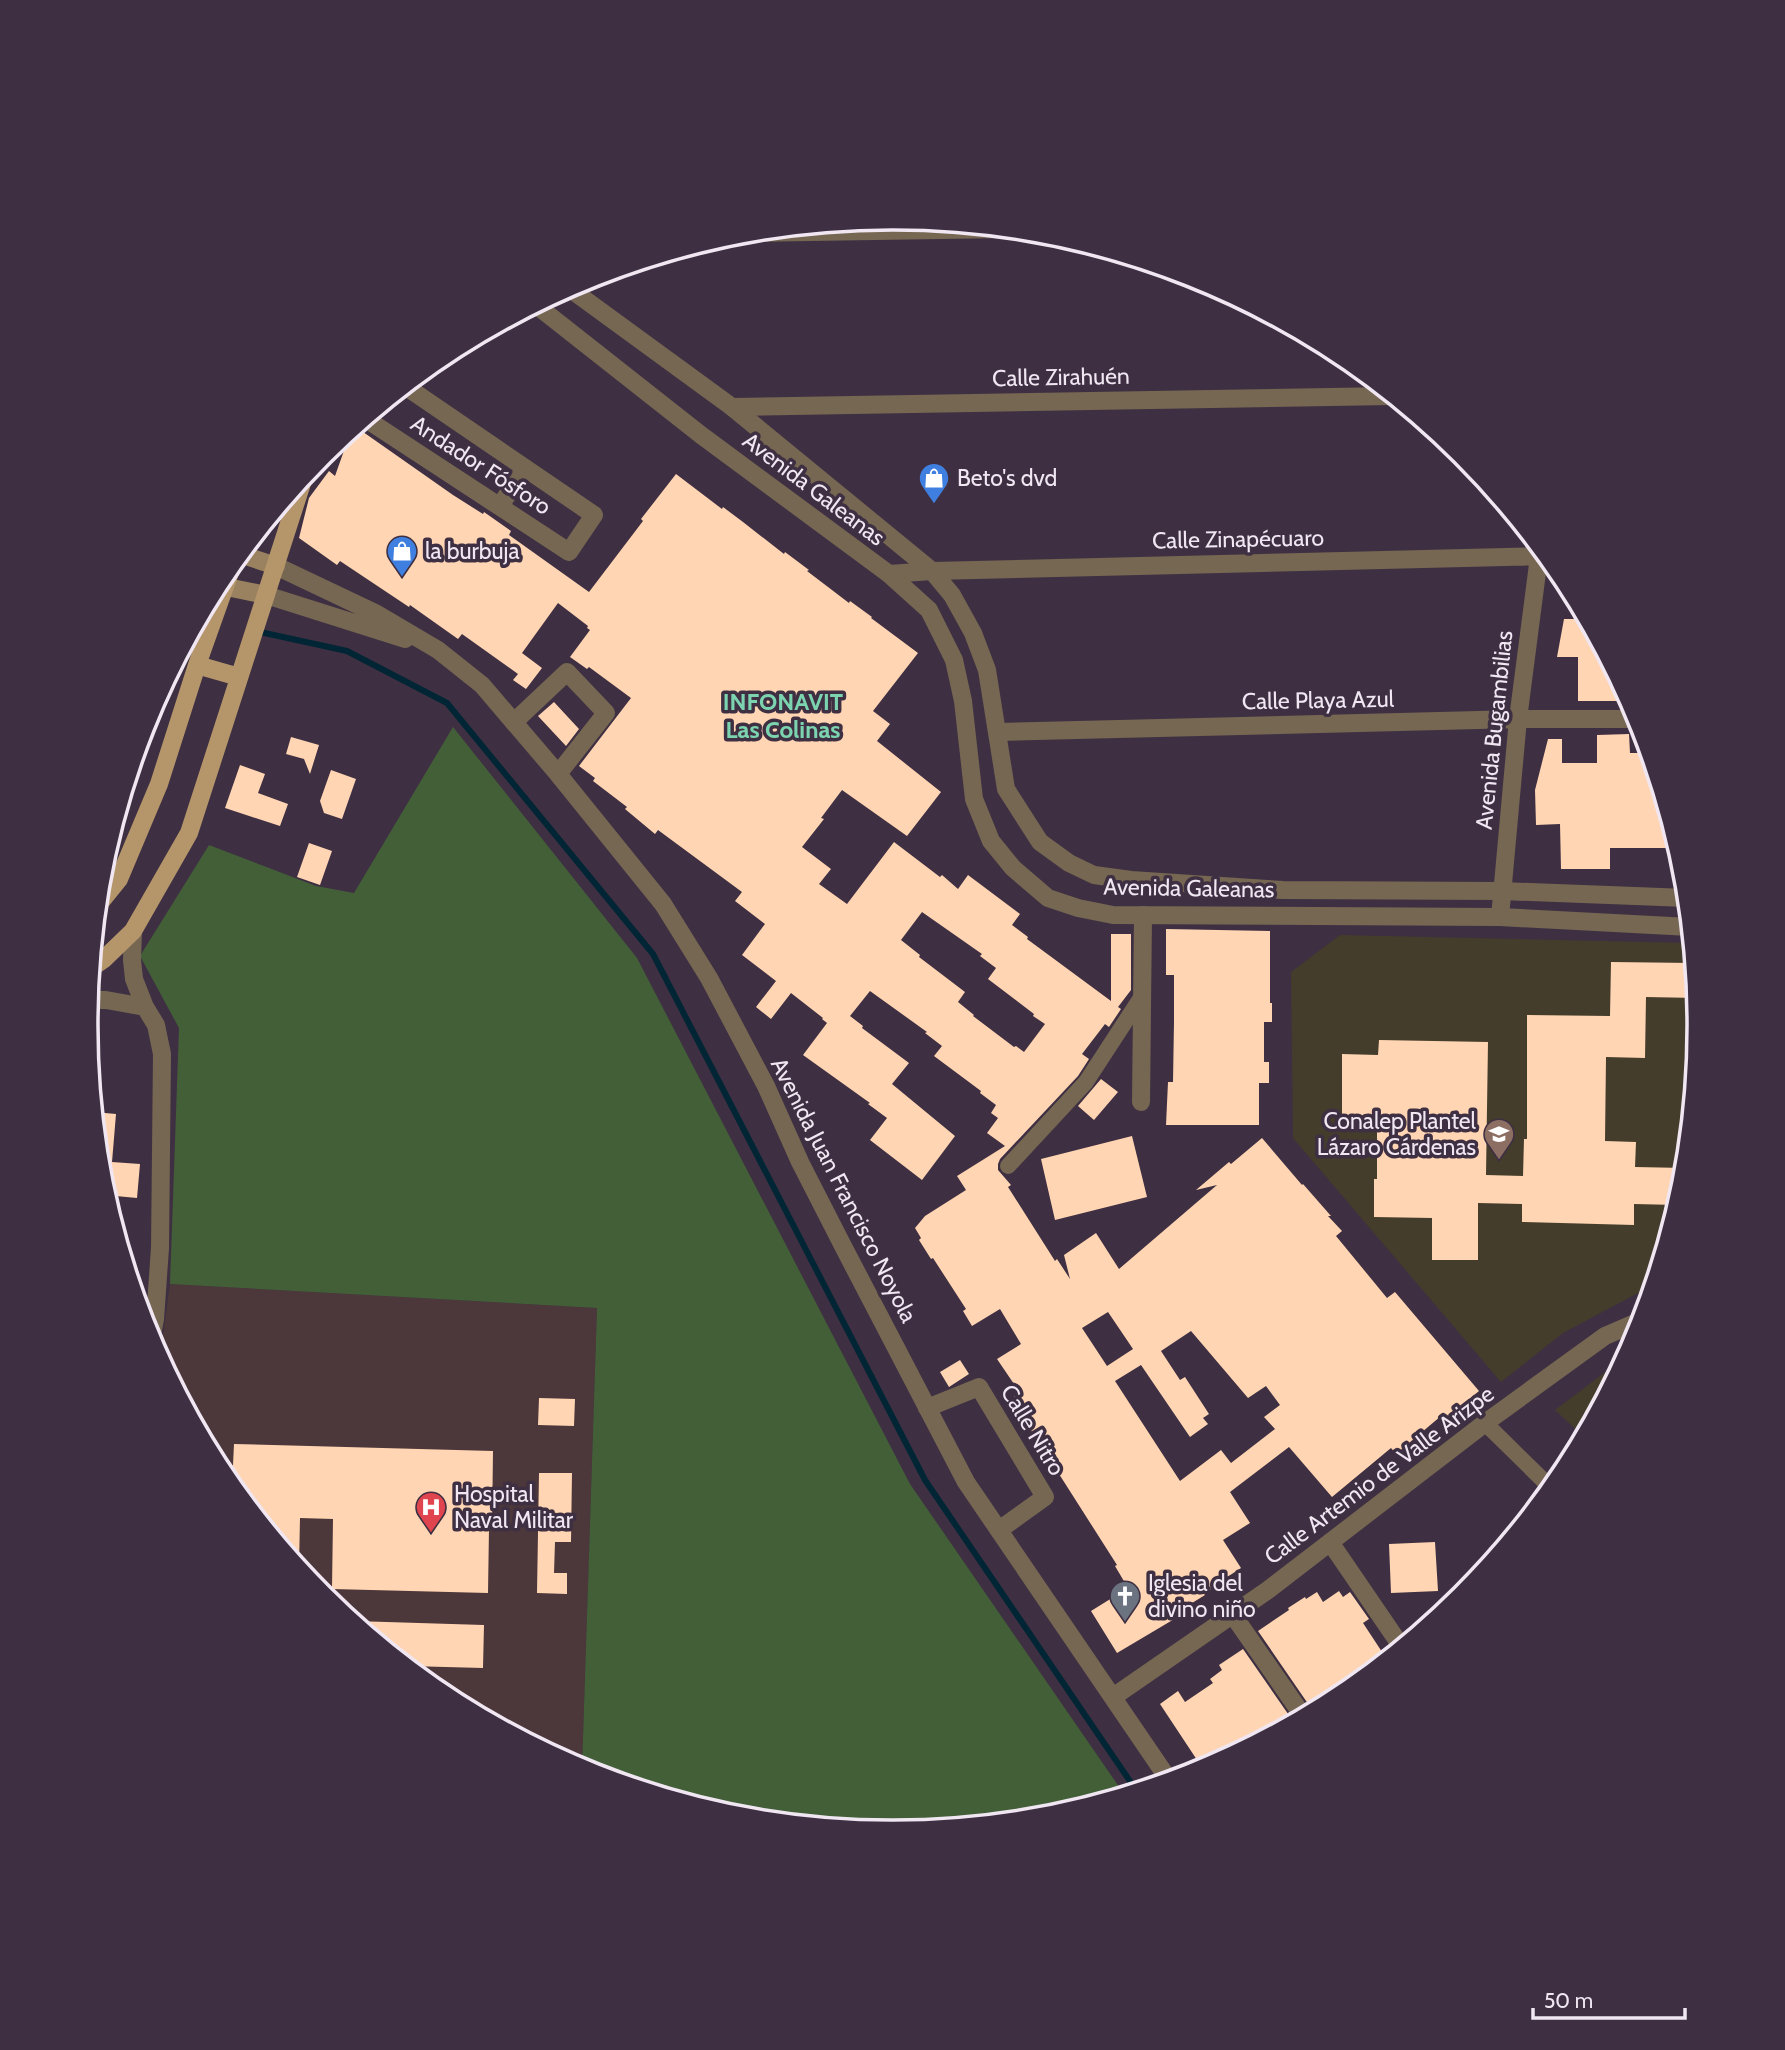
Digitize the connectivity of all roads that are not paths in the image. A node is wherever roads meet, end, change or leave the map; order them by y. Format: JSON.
{"nodes":[{"id":1,"x":861,"y":231,"type":"edge"},
{"id":2,"x":906,"y":231,"type":"edge"},
{"id":3,"x":579,"y":295,"type":"edge"},
{"id":4,"x":543,"y":311,"type":"edge"},
{"id":5,"x":413,"y":392,"type":"edge"},
{"id":6,"x":1377,"y":396,"type":"edge"},
{"id":7,"x":732,"y":407,"type":"junction"},
{"id":8,"x":375,"y":423,"type":"edge"},
{"id":9,"x":525,"y":468,"type":"junction"},
{"id":10,"x":297,"y":499,"type":"edge"},
{"id":11,"x":500,"y":506,"type":"junction"},
{"id":12,"x":1532,"y":553,"type":"edge"},
{"id":13,"x":250,"y":557,"type":"edge"},
{"id":14,"x":276,"y":566,"type":"junction"},
{"id":15,"x":1540,"y":566,"type":"edge"},
{"id":16,"x":932,"y":571,"type":"junction"},
{"id":17,"x":888,"y":574,"type":"junction"},
{"id":18,"x":230,"y":588,"type":"edge"},
{"id":19,"x":266,"y":595,"type":"junction"},
{"id":20,"x":211,"y":617,"type":"edge"},
{"id":21,"x":438,"y":650,"type":"junction"},
{"id":22,"x":197,"y":665,"type":"junction"},
{"id":23,"x":239,"y":677,"type":"junction"},
{"id":24,"x":1518,"y":719,"type":"junction"},
{"id":25,"x":1626,"y":719,"type":"edge"},
{"id":26,"x":514,"y":722,"type":"junction"},
{"id":27,"x":998,"y":732,"type":"junction"},
{"id":28,"x":558,"y":774,"type":"junction"},
{"id":29,"x":110,"y":890,"type":"edge"},
{"id":30,"x":1283,"y":890,"type":"junction"},
{"id":31,"x":1502,"y":891,"type":"junction"},
{"id":32,"x":1676,"y":898,"type":"edge"},
{"id":33,"x":1143,"y":915,"type":"junction"},
{"id":34,"x":1283,"y":915,"type":"junction"},
{"id":35,"x":1500,"y":917,"type":"junction"},
{"id":36,"x":1681,"y":927,"type":"edge"},
{"id":37,"x":133,"y":931,"type":"junction"},
{"id":38,"x":101,"y":961,"type":"edge"},
{"id":39,"x":1142,"y":996,"type":"junction"},
{"id":40,"x":99,"y":1001,"type":"edge"},
{"id":41,"x":145,"y":1007,"type":"junction"},
{"id":42,"x":1141,"y":1102,"type":"dead end"},
{"id":43,"x":1008,"y":1166,"type":"dead end"},
{"id":44,"x":155,"y":1320,"type":"edge"},
{"id":45,"x":1628,"y":1326,"type":"edge"},
{"id":46,"x":928,"y":1408,"type":"junction"},
{"id":47,"x":1485,"y":1423,"type":"junction"},
{"id":48,"x":1543,"y":1480,"type":"edge"},
{"id":49,"x":999,"y":1530,"type":"junction"},
{"id":50,"x":1330,"y":1542,"type":"junction"},
{"id":51,"x":1233,"y":1615,"type":"junction"},
{"id":52,"x":1396,"y":1639,"type":"edge"},
{"id":53,"x":1113,"y":1697,"type":"junction"},
{"id":54,"x":1298,"y":1708,"type":"edge"},
{"id":55,"x":1163,"y":1771,"type":"edge"}],
"edges":[{"from":1,"to":2,"type":"street"},
{"from":3,"to":7,"type":"street","name":"Avenida Galeanas"},
{"from":4,"to":17,"type":"street","name":"Avenida Galeanas"},
{"from":5,"to":9,"type":"street","name":"Andador Fósforo"},
{"from":6,"to":7,"type":"street","name":"Calle Zirahuén"},
{"from":7,"to":16,"type":"street","name":"Avenida Galeanas"},
{"from":8,"to":11,"type":"street","name":"Andador Fósforo"},
{"from":9,"to":11,"type":"street"},
{"from":9,"to":11,"type":"street","name":"Andador Fósforo"},
{"from":10,"to":14,"type":"main road"},
{"from":12,"to":16,"type":"street","name":"Calle Zinapécuaro"},
{"from":13,"to":14,"type":"main road"},
{"from":14,"to":19,"type":"main road"},
{"from":14,"to":21,"type":"street"},
{"from":15,"to":24,"type":"street","name":"Avenida Bugambilias"},
{"from":16,"to":17,"type":"street","name":"Calle Zinapécuaro"},
{"from":16,"to":27,"type":"street","name":"Avenida Galeanas"},
{"from":17,"to":33,"type":"street","name":"Avenida Galeanas"},
{"from":18,"to":19,"type":"main road"},
{"from":19,"to":21,"type":"street"},
{"from":19,"to":23,"type":"main road"},
{"from":20,"to":22,"type":"main road"},
{"from":21,"to":26,"type":"street","name":"Avenida Juan Francisco Noyola"},
{"from":22,"to":23,"type":"main road"},
{"from":22,"to":29,"type":"main road"},
{"from":23,"to":37,"type":"main road"},
{"from":24,"to":25,"type":"street","name":"Calle Playa Azul"},
{"from":24,"to":27,"type":"street","name":"Calle Playa Azul"},
{"from":24,"to":31,"type":"street","name":"Avenida Bugambilias"},
{"from":26,"to":28,"type":"street","name":"Avenida Juan Francisco Noyola"},
{"from":26,"to":28,"type":"street"},
{"from":27,"to":30,"type":"street","name":"Avenida Galeanas"},
{"from":28,"to":46,"type":"street","name":"Avenida Juan Francisco Noyola"},
{"from":30,"to":31,"type":"street","name":"Avenida Galeanas"},
{"from":30,"to":34,"type":"street"},
{"from":31,"to":32,"type":"street","name":"Avenida Galeanas"},
{"from":31,"to":35,"type":"street","name":"Avenida Bugambilias"},
{"from":33,"to":34,"type":"street","name":"Avenida Galeanas"},
{"from":33,"to":39,"type":"street"},
{"from":34,"to":35,"type":"street","name":"Avenida Galeanas"},
{"from":35,"to":36,"type":"street","name":"Avenida Galeanas"},
{"from":37,"to":38,"type":"main road"},
{"from":37,"to":41,"type":"street"},
{"from":39,"to":42,"type":"street"},
{"from":39,"to":43,"type":"street"},
{"from":40,"to":41,"type":"street"},
{"from":41,"to":44,"type":"street"},
{"from":45,"to":47,"type":"street","name":"Calle Artemio de Valle Arizpe"},
{"from":46,"to":49,"type":"street","name":"Avenida Juan Francisco Noyola"},
{"from":46,"to":49,"type":"street","name":"Calle Nitro"},
{"from":47,"to":48,"type":"street"},
{"from":47,"to":50,"type":"street","name":"Calle Artemio de Valle Arizpe"},
{"from":49,"to":53,"type":"street","name":"Avenida Juan Francisco Noyola"},
{"from":50,"to":51,"type":"street","name":"Calle Artemio de Valle Arizpe"},
{"from":50,"to":52,"type":"street"},
{"from":51,"to":53,"type":"street","name":"Calle Artemio de Valle Arizpe"},
{"from":51,"to":54,"type":"street"},
{"from":53,"to":55,"type":"street","name":"Avenida Juan Francisco Noyola"}]}
